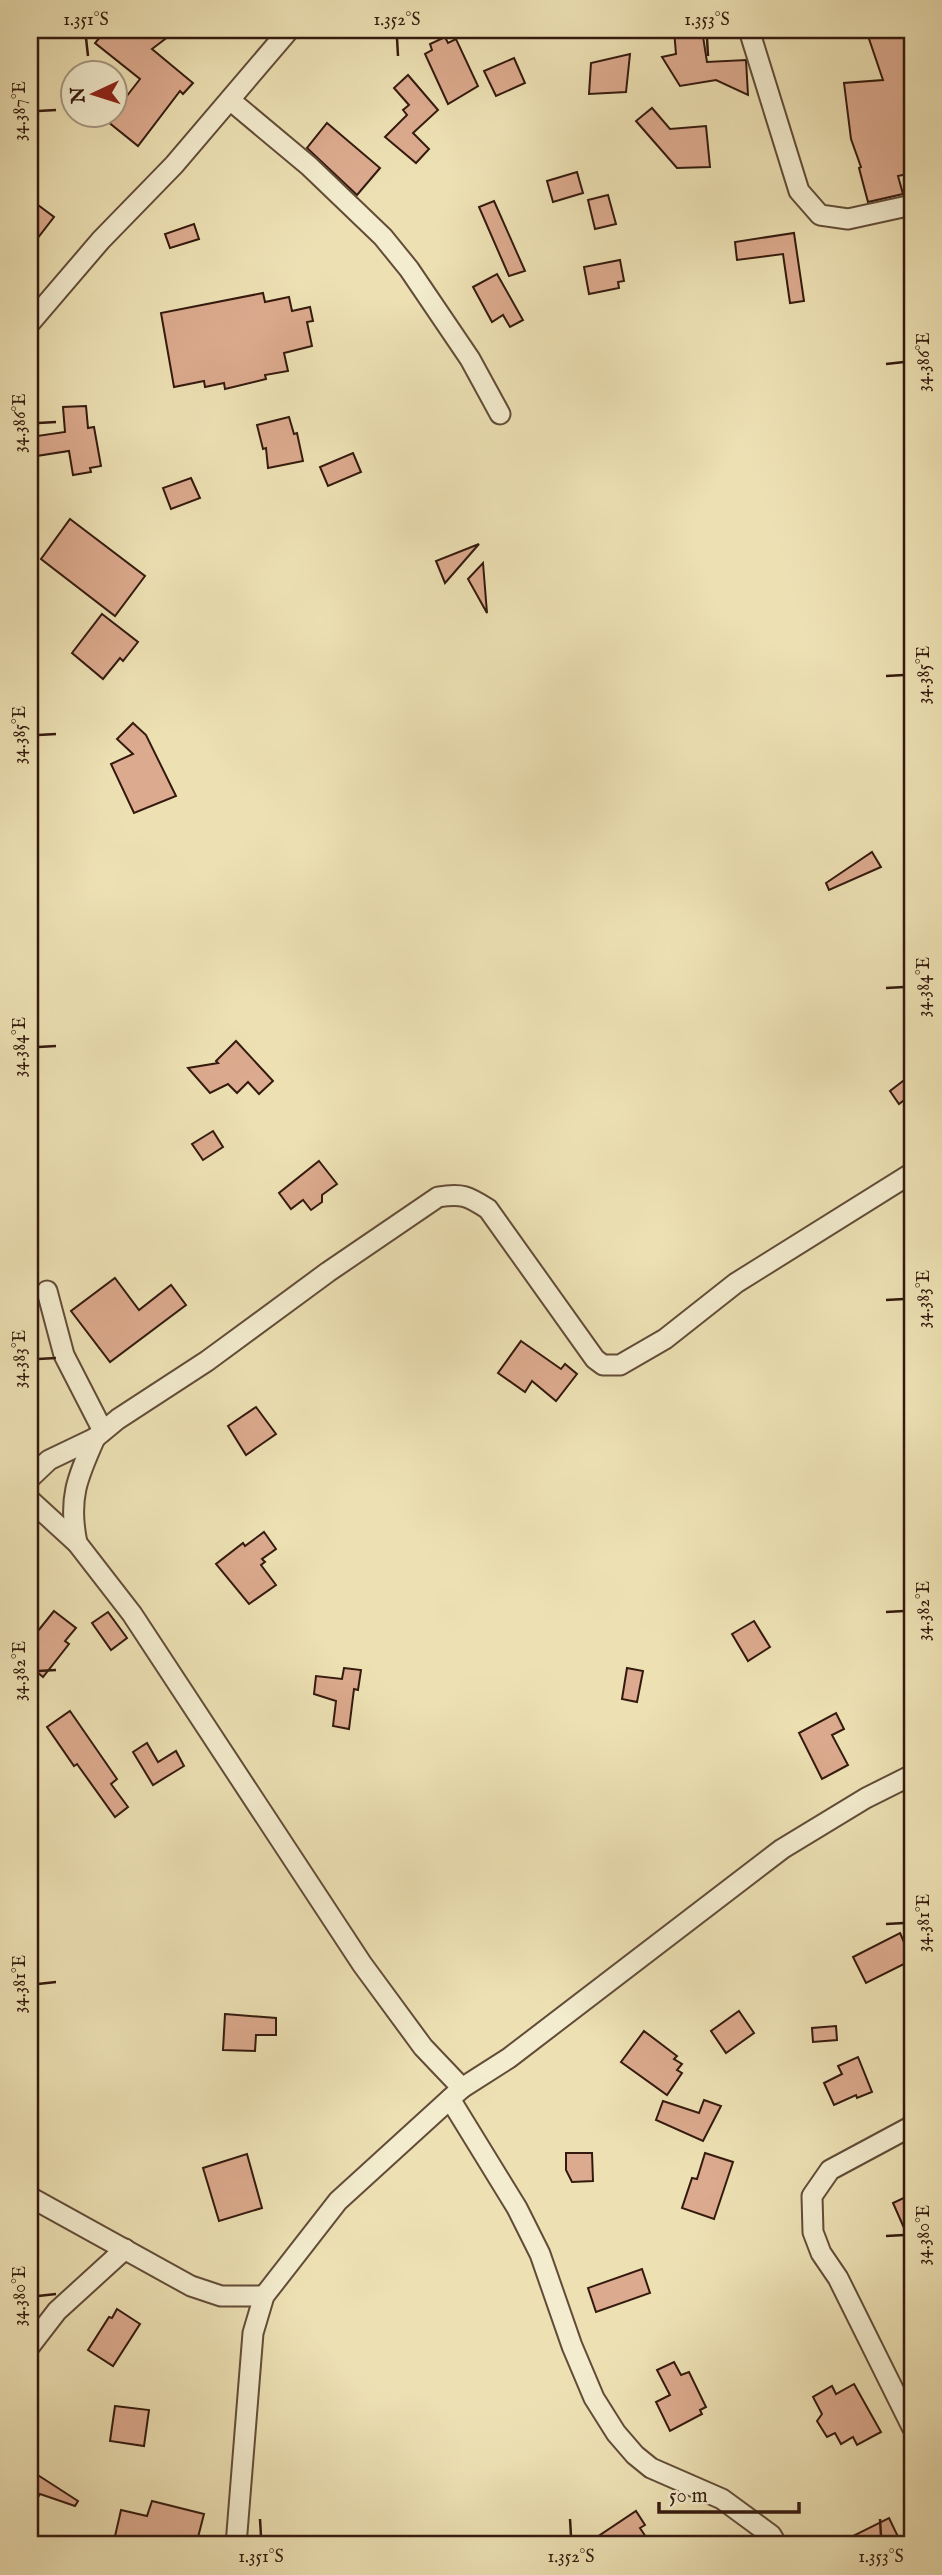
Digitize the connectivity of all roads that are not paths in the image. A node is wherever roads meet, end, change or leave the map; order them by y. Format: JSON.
{"nodes":[{"id":1,"x":289,"y":30,"type":"edge"},
{"id":2,"x":749,"y":30,"type":"edge"},
{"id":3,"x":230,"y":100,"type":"junction"},
{"id":4,"x":912,"y":205,"type":"edge"},
{"id":5,"x":30,"y":323,"type":"edge"},
{"id":6,"x":500,"y":414,"type":"dead end"},
{"id":7,"x":912,"y":1173,"type":"edge"},
{"id":8,"x":47,"y":1291,"type":"dead end"},
{"id":9,"x":99,"y":1434,"type":"junction"},
{"id":10,"x":30,"y":1478,"type":"edge"},
{"id":11,"x":30,"y":1500,"type":"edge"},
{"id":12,"x":77,"y":1543,"type":"junction"},
{"id":13,"x":912,"y":1775,"type":"edge"},
{"id":14,"x":456,"y":2094,"type":"junction"},
{"id":15,"x":912,"y":2126,"type":"edge"},
{"id":16,"x":30,"y":2197,"type":"edge"},
{"id":17,"x":125,"y":2249,"type":"junction"},
{"id":18,"x":264,"y":2296,"type":"junction"},
{"id":19,"x":30,"y":2346,"type":"edge"},
{"id":20,"x":912,"y":2427,"type":"edge"},
{"id":21,"x":236,"y":2545,"type":"edge"},
{"id":22,"x":777,"y":2545,"type":"edge"}],
"edges":[{"from":1,"to":3,"type":"street"},
{"from":2,"to":4,"type":"street"},
{"from":3,"to":5,"type":"street"},
{"from":3,"to":6,"type":"street"},
{"from":7,"to":9,"type":"street"},
{"from":8,"to":9,"type":"street"},
{"from":9,"to":10,"type":"street"},
{"from":9,"to":12,"type":"street"},
{"from":11,"to":12,"type":"street"},
{"from":12,"to":14,"type":"street"},
{"from":13,"to":14,"type":"street"},
{"from":14,"to":18,"type":"street"},
{"from":14,"to":22,"type":"street"},
{"from":15,"to":20,"type":"street"},
{"from":16,"to":17,"type":"street"},
{"from":17,"to":18,"type":"street"},
{"from":17,"to":19,"type":"street"},
{"from":18,"to":21,"type":"street"}]}
